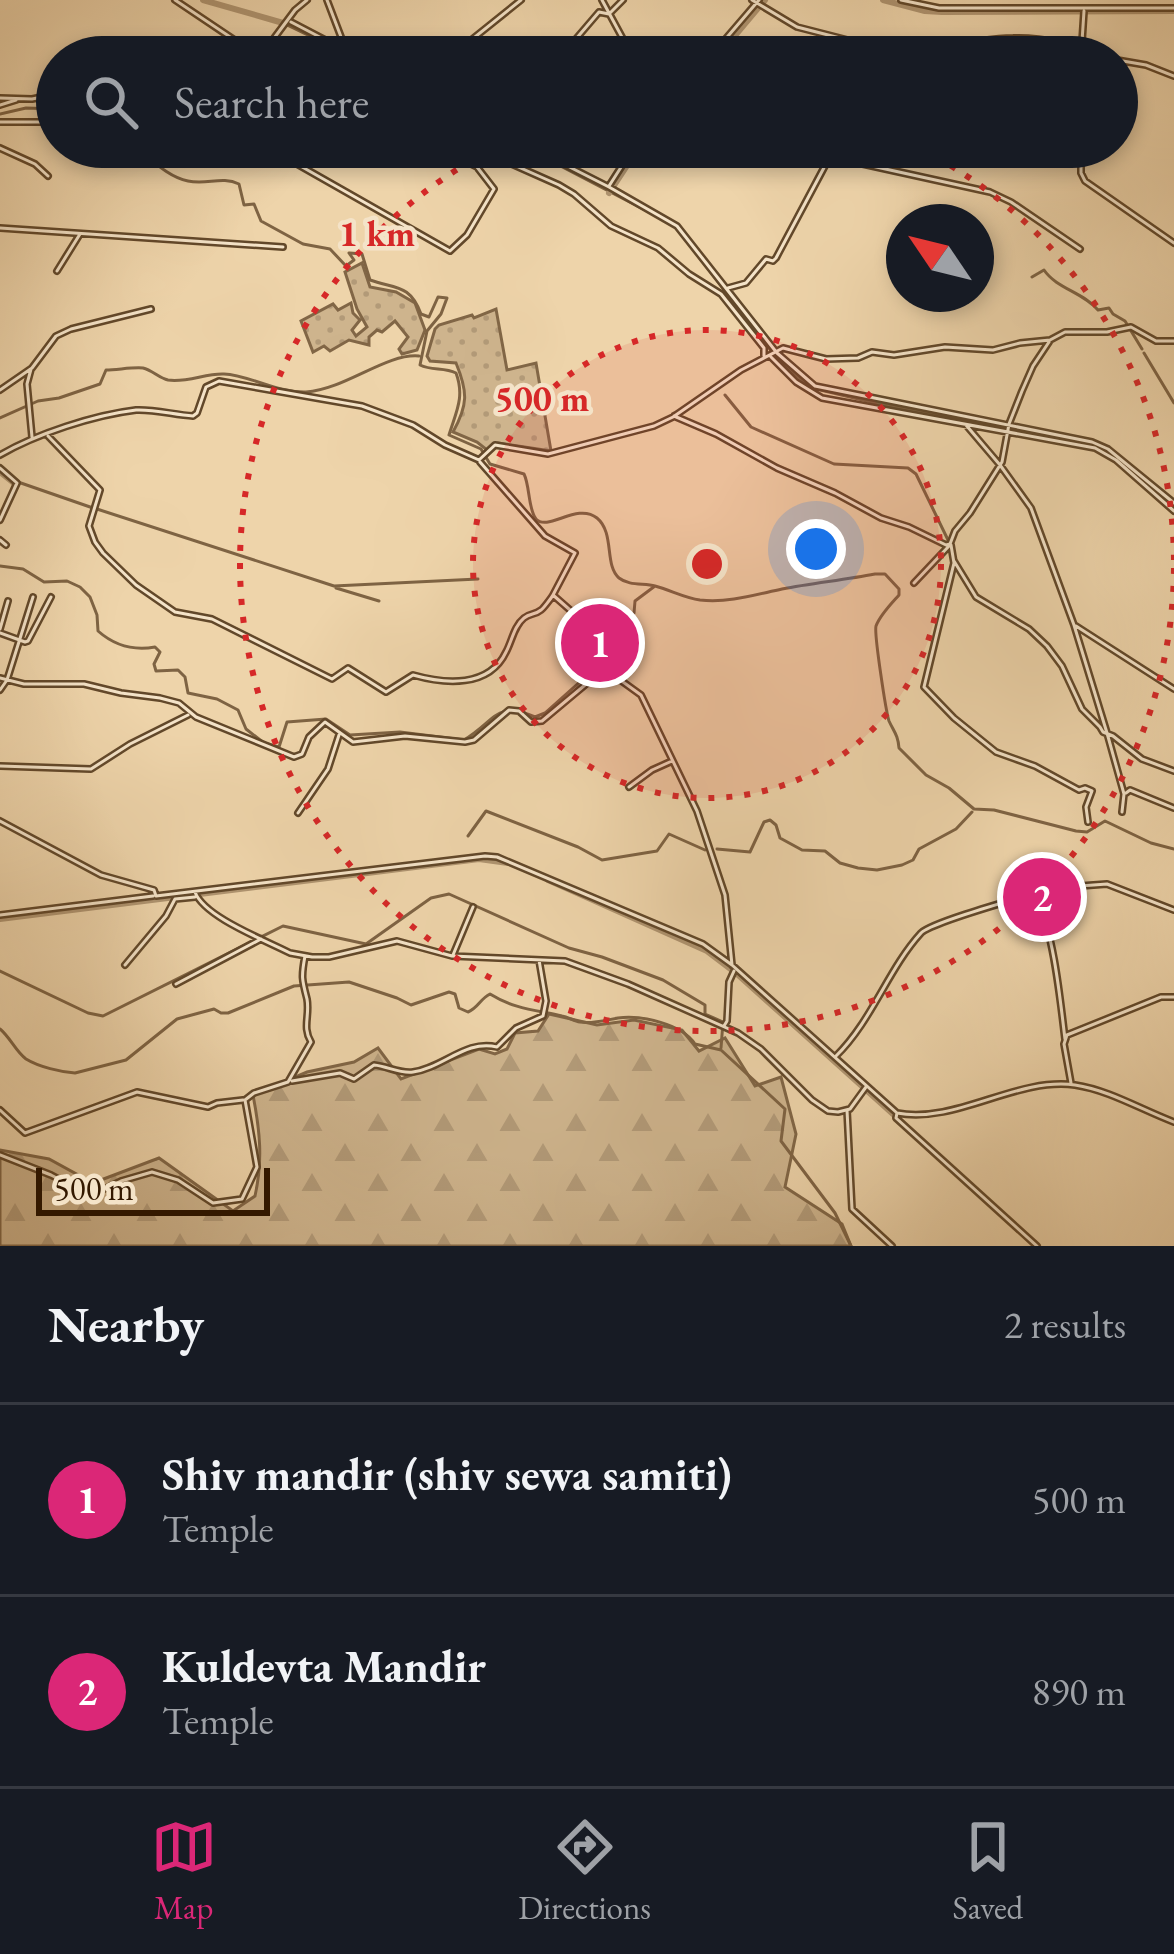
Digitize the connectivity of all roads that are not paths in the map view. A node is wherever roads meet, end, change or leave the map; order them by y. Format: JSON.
{"nodes":[{"id":1,"x":175,"y":0,"type":"edge"},
{"id":2,"x":307,"y":0,"type":"edge"},
{"id":3,"x":327,"y":0,"type":"edge"},
{"id":4,"x":521,"y":0,"type":"edge"},
{"id":5,"x":602,"y":0,"type":"edge"},
{"id":6,"x":623,"y":0,"type":"edge"},
{"id":7,"x":901,"y":0,"type":"edge"},
{"id":8,"x":1156,"y":0,"type":"edge"},
{"id":9,"x":755,"y":2,"type":"edge"},
{"id":10,"x":1084,"y":8,"type":"junction"},
{"id":11,"x":1157,"y":8,"type":"junction"},
{"id":12,"x":1174,"y":8,"type":"edge"},
{"id":13,"x":609,"y":14,"type":"junction"},
{"id":14,"x":287,"y":23,"type":"junction"},
{"id":15,"x":229,"y":36,"type":"edge"},
{"id":16,"x":277,"y":36,"type":"edge"},
{"id":17,"x":312,"y":36,"type":"edge"},
{"id":18,"x":339,"y":36,"type":"edge"},
{"id":19,"x":476,"y":36,"type":"edge"},
{"id":20,"x":578,"y":36,"type":"edge"},
{"id":21,"x":621,"y":36,"type":"edge"},
{"id":22,"x":727,"y":36,"type":"edge"},
{"id":23,"x":832,"y":36,"type":"edge"},
{"id":24,"x":1083,"y":36,"type":"edge"},
{"id":25,"x":1138,"y":64,"type":"edge"},
{"id":26,"x":1174,"y":76,"type":"edge"},
{"id":27,"x":36,"y":97,"type":"edge"},
{"id":28,"x":0,"y":101,"type":"edge"},
{"id":29,"x":0,"y":122,"type":"edge"},
{"id":30,"x":36,"y":122,"type":"edge"},
{"id":31,"x":0,"y":148,"type":"edge"},
{"id":32,"x":36,"y":165,"type":"edge"},
{"id":33,"x":39,"y":168,"type":"edge"},
{"id":34,"x":304,"y":168,"type":"edge"},
{"id":35,"x":478,"y":168,"type":"edge"},
{"id":36,"x":521,"y":168,"type":"edge"},
{"id":37,"x":571,"y":168,"type":"edge"},
{"id":38,"x":621,"y":168,"type":"edge"},
{"id":39,"x":823,"y":168,"type":"edge"},
{"id":40,"x":872,"y":168,"type":"edge"},
{"id":41,"x":1081,"y":168,"type":"edge"},
{"id":42,"x":48,"y":176,"type":"dead end"},
{"id":43,"x":609,"y":187,"type":"junction"},
{"id":44,"x":0,"y":228,"type":"edge"},
{"id":45,"x":81,"y":232,"type":"junction"},
{"id":46,"x":1174,"y":242,"type":"edge"},
{"id":47,"x":283,"y":247,"type":"dead end"},
{"id":48,"x":1080,"y":249,"type":"dead end"},
{"id":49,"x":57,"y":271,"type":"dead end"},
{"id":50,"x":726,"y":288,"type":"junction"},
{"id":51,"x":151,"y":309,"type":"dead end"},
{"id":52,"x":1051,"y":340,"type":"junction"},
{"id":53,"x":1174,"y":341,"type":"edge"},
{"id":54,"x":772,"y":355,"type":"junction"},
{"id":55,"x":32,"y":368,"type":"junction"},
{"id":56,"x":0,"y":390,"type":"edge"},
{"id":57,"x":674,"y":416,"type":"junction"},
{"id":58,"x":964,"y":423,"type":"junction"},
{"id":59,"x":1009,"y":429,"type":"junction"},
{"id":60,"x":48,"y":435,"type":"junction"},
{"id":61,"x":32,"y":440,"type":"junction"},
{"id":62,"x":0,"y":455,"type":"edge"},
{"id":63,"x":481,"y":458,"type":"junction"},
{"id":64,"x":1000,"y":465,"type":"junction"},
{"id":65,"x":0,"y":468,"type":"edge"},
{"id":66,"x":1174,"y":507,"type":"edge"},
{"id":67,"x":2,"y":511,"type":"edge"},
{"id":68,"x":0,"y":520,"type":"edge"},
{"id":69,"x":0,"y":540,"type":"edge"},
{"id":70,"x":950,"y":544,"type":"junction"},
{"id":71,"x":6,"y":545,"type":"dead end"},
{"id":72,"x":954,"y":561,"type":"junction"},
{"id":73,"x":914,"y":583,"type":"dead end"},
{"id":74,"x":553,"y":595,"type":"junction"},
{"id":75,"x":33,"y":597,"type":"dead end"},
{"id":76,"x":51,"y":597,"type":"dead end"},
{"id":77,"x":8,"y":601,"type":"dead end"},
{"id":78,"x":1074,"y":625,"type":"junction"},
{"id":79,"x":0,"y":631,"type":"edge"},
{"id":80,"x":20,"y":641,"type":"junction"},
{"id":81,"x":611,"y":674,"type":"junction"},
{"id":82,"x":0,"y":678,"type":"edge"},
{"id":83,"x":8,"y":680,"type":"junction"},
{"id":84,"x":1174,"y":689,"type":"edge"},
{"id":85,"x":0,"y":690,"type":"edge"},
{"id":86,"x":192,"y":714,"type":"junction"},
{"id":87,"x":340,"y":733,"type":"junction"},
{"id":88,"x":1107,"y":734,"type":"junction"},
{"id":89,"x":674,"y":760,"type":"junction"},
{"id":90,"x":0,"y":766,"type":"edge"},
{"id":91,"x":1174,"y":771,"type":"edge"},
{"id":92,"x":629,"y":787,"type":"dead end"},
{"id":93,"x":1124,"y":794,"type":"junction"},
{"id":94,"x":1174,"y":808,"type":"edge"},
{"id":95,"x":1122,"y":812,"type":"dead end"},
{"id":96,"x":298,"y":813,"type":"dead end"},
{"id":97,"x":0,"y":821,"type":"edge"},
{"id":98,"x":1088,"y":822,"type":"dead end"},
{"id":99,"x":196,"y":894,"type":"junction"},
{"id":100,"x":156,"y":896,"type":"junction"},
{"id":101,"x":1025,"y":896,"type":"junction"},
{"id":102,"x":473,"y":907,"type":"dead end"},
{"id":103,"x":1174,"y":910,"type":"edge"},
{"id":104,"x":0,"y":914,"type":"edge"},
{"id":105,"x":260,"y":937,"type":"junction"},
{"id":106,"x":305,"y":956,"type":"junction"},
{"id":107,"x":452,"y":956,"type":"junction"},
{"id":108,"x":538,"y":958,"type":"junction"},
{"id":109,"x":124,"y":965,"type":"dead end"},
{"id":110,"x":734,"y":970,"type":"junction"},
{"id":111,"x":176,"y":984,"type":"dead end"},
{"id":112,"x":1174,"y":997,"type":"edge"},
{"id":113,"x":724,"y":1026,"type":"junction"},
{"id":114,"x":1065,"y":1039,"type":"junction"},
{"id":115,"x":835,"y":1057,"type":"junction"},
{"id":116,"x":288,"y":1082,"type":"junction"},
{"id":117,"x":1072,"y":1084,"type":"junction"},
{"id":118,"x":864,"y":1088,"type":"junction"},
{"id":119,"x":245,"y":1100,"type":"junction"},
{"id":120,"x":0,"y":1110,"type":"edge"},
{"id":121,"x":847,"y":1110,"type":"junction"},
{"id":122,"x":897,"y":1113,"type":"junction"},
{"id":123,"x":1174,"y":1122,"type":"edge"},
{"id":124,"x":0,"y":1155,"type":"edge"},
{"id":125,"x":892,"y":1246,"type":"edge"},
{"id":126,"x":1036,"y":1246,"type":"edge"}],
"edges":[{"from":1,"to":15,"type":"street"},
{"from":2,"to":14,"type":"street"},
{"from":3,"to":18,"type":"street"},
{"from":4,"to":19,"type":"street"},
{"from":5,"to":13,"type":"street"},
{"from":6,"to":13,"type":"street"},
{"from":7,"to":10,"type":"street"},
{"from":8,"to":11,"type":"street"},
{"from":9,"to":22,"type":"street"},
{"from":9,"to":23,"type":"street"},
{"from":10,"to":11,"type":"street"},
{"from":10,"to":24,"type":"street"},
{"from":11,"to":12,"type":"street"},
{"from":13,"to":20,"type":"street"},
{"from":13,"to":21,"type":"street"},
{"from":14,"to":16,"type":"street"},
{"from":14,"to":17,"type":"street"},
{"from":25,"to":26,"type":"street"},
{"from":27,"to":28,"type":"street"},
{"from":29,"to":30,"type":"street"},
{"from":31,"to":32,"type":"street"},
{"from":33,"to":42,"type":"street"},
{"from":34,"to":35,"type":"street"},
{"from":36,"to":54,"type":"street"},
{"from":37,"to":43,"type":"street"},
{"from":38,"to":43,"type":"street"},
{"from":39,"to":50,"type":"street"},
{"from":40,"to":48,"type":"street"},
{"from":41,"to":46,"type":"street"},
{"from":43,"to":50,"type":"street"},
{"from":44,"to":45,"type":"street"},
{"from":45,"to":47,"type":"street"},
{"from":45,"to":49,"type":"street"},
{"from":50,"to":54,"type":"street"},
{"from":51,"to":55,"type":"street"},
{"from":52,"to":53,"type":"street"},
{"from":52,"to":54,"type":"street"},
{"from":52,"to":59,"type":"street"},
{"from":54,"to":57,"type":"street"},
{"from":54,"to":58,"type":"street"},
{"from":54,"to":59,"type":"street"},
{"from":55,"to":56,"type":"street"},
{"from":55,"to":61,"type":"street"},
{"from":57,"to":63,"type":"street"},
{"from":57,"to":70,"type":"street"},
{"from":58,"to":59,"type":"street"},
{"from":58,"to":64,"type":"street"},
{"from":59,"to":64,"type":"street"},
{"from":59,"to":66,"type":"street"},
{"from":60,"to":61,"type":"street"},
{"from":60,"to":63,"type":"street"},
{"from":60,"to":74,"type":"street"},
{"from":61,"to":62,"type":"street"},
{"from":63,"to":74,"type":"street"},
{"from":64,"to":70,"type":"street"},
{"from":64,"to":78,"type":"street"},
{"from":65,"to":67,"type":"street"},
{"from":67,"to":68,"type":"street"},
{"from":69,"to":71,"type":"street"},
{"from":70,"to":72,"type":"street"},
{"from":70,"to":73,"type":"street"},
{"from":72,"to":88,"type":"street"},
{"from":72,"to":98,"type":"street"},
{"from":74,"to":81,"type":"street"},
{"from":75,"to":80,"type":"street"},
{"from":76,"to":80,"type":"street"},
{"from":77,"to":79,"type":"street"},
{"from":78,"to":84,"type":"street"},
{"from":78,"to":88,"type":"street"},
{"from":79,"to":80,"type":"street"},
{"from":80,"to":83,"type":"street"},
{"from":81,"to":87,"type":"street"},
{"from":81,"to":89,"type":"street"},
{"from":82,"to":83,"type":"street"},
{"from":83,"to":85,"type":"street"},
{"from":83,"to":86,"type":"street"},
{"from":86,"to":87,"type":"street"},
{"from":86,"to":90,"type":"street"},
{"from":87,"to":96,"type":"street"},
{"from":88,"to":91,"type":"street"},
{"from":88,"to":93,"type":"street"},
{"from":89,"to":92,"type":"street"},
{"from":89,"to":110,"type":"street"},
{"from":93,"to":94,"type":"street"},
{"from":93,"to":95,"type":"street"},
{"from":97,"to":100,"type":"street"},
{"from":99,"to":100,"type":"street"},
{"from":99,"to":105,"type":"street"},
{"from":99,"to":109,"type":"street"},
{"from":99,"to":110,"type":"street"},
{"from":100,"to":104,"type":"street"},
{"from":101,"to":103,"type":"street"},
{"from":101,"to":114,"type":"street"},
{"from":101,"to":115,"type":"street"},
{"from":102,"to":107,"type":"street"},
{"from":105,"to":106,"type":"street"},
{"from":105,"to":111,"type":"street"},
{"from":106,"to":107,"type":"street"},
{"from":106,"to":116,"type":"street"},
{"from":107,"to":108,"type":"street"},
{"from":108,"to":113,"type":"street"},
{"from":108,"to":116,"type":"street"},
{"from":110,"to":113,"type":"street"},
{"from":110,"to":115,"type":"street"},
{"from":112,"to":114,"type":"street"},
{"from":113,"to":121,"type":"street"},
{"from":114,"to":117,"type":"street"},
{"from":115,"to":118,"type":"street"},
{"from":116,"to":119,"type":"street"},
{"from":117,"to":122,"type":"street"},
{"from":117,"to":123,"type":"street"},
{"from":118,"to":121,"type":"street"},
{"from":118,"to":122,"type":"street"},
{"from":119,"to":120,"type":"street"},
{"from":119,"to":124,"type":"street"},
{"from":121,"to":125,"type":"street"},
{"from":122,"to":126,"type":"street"}]}
